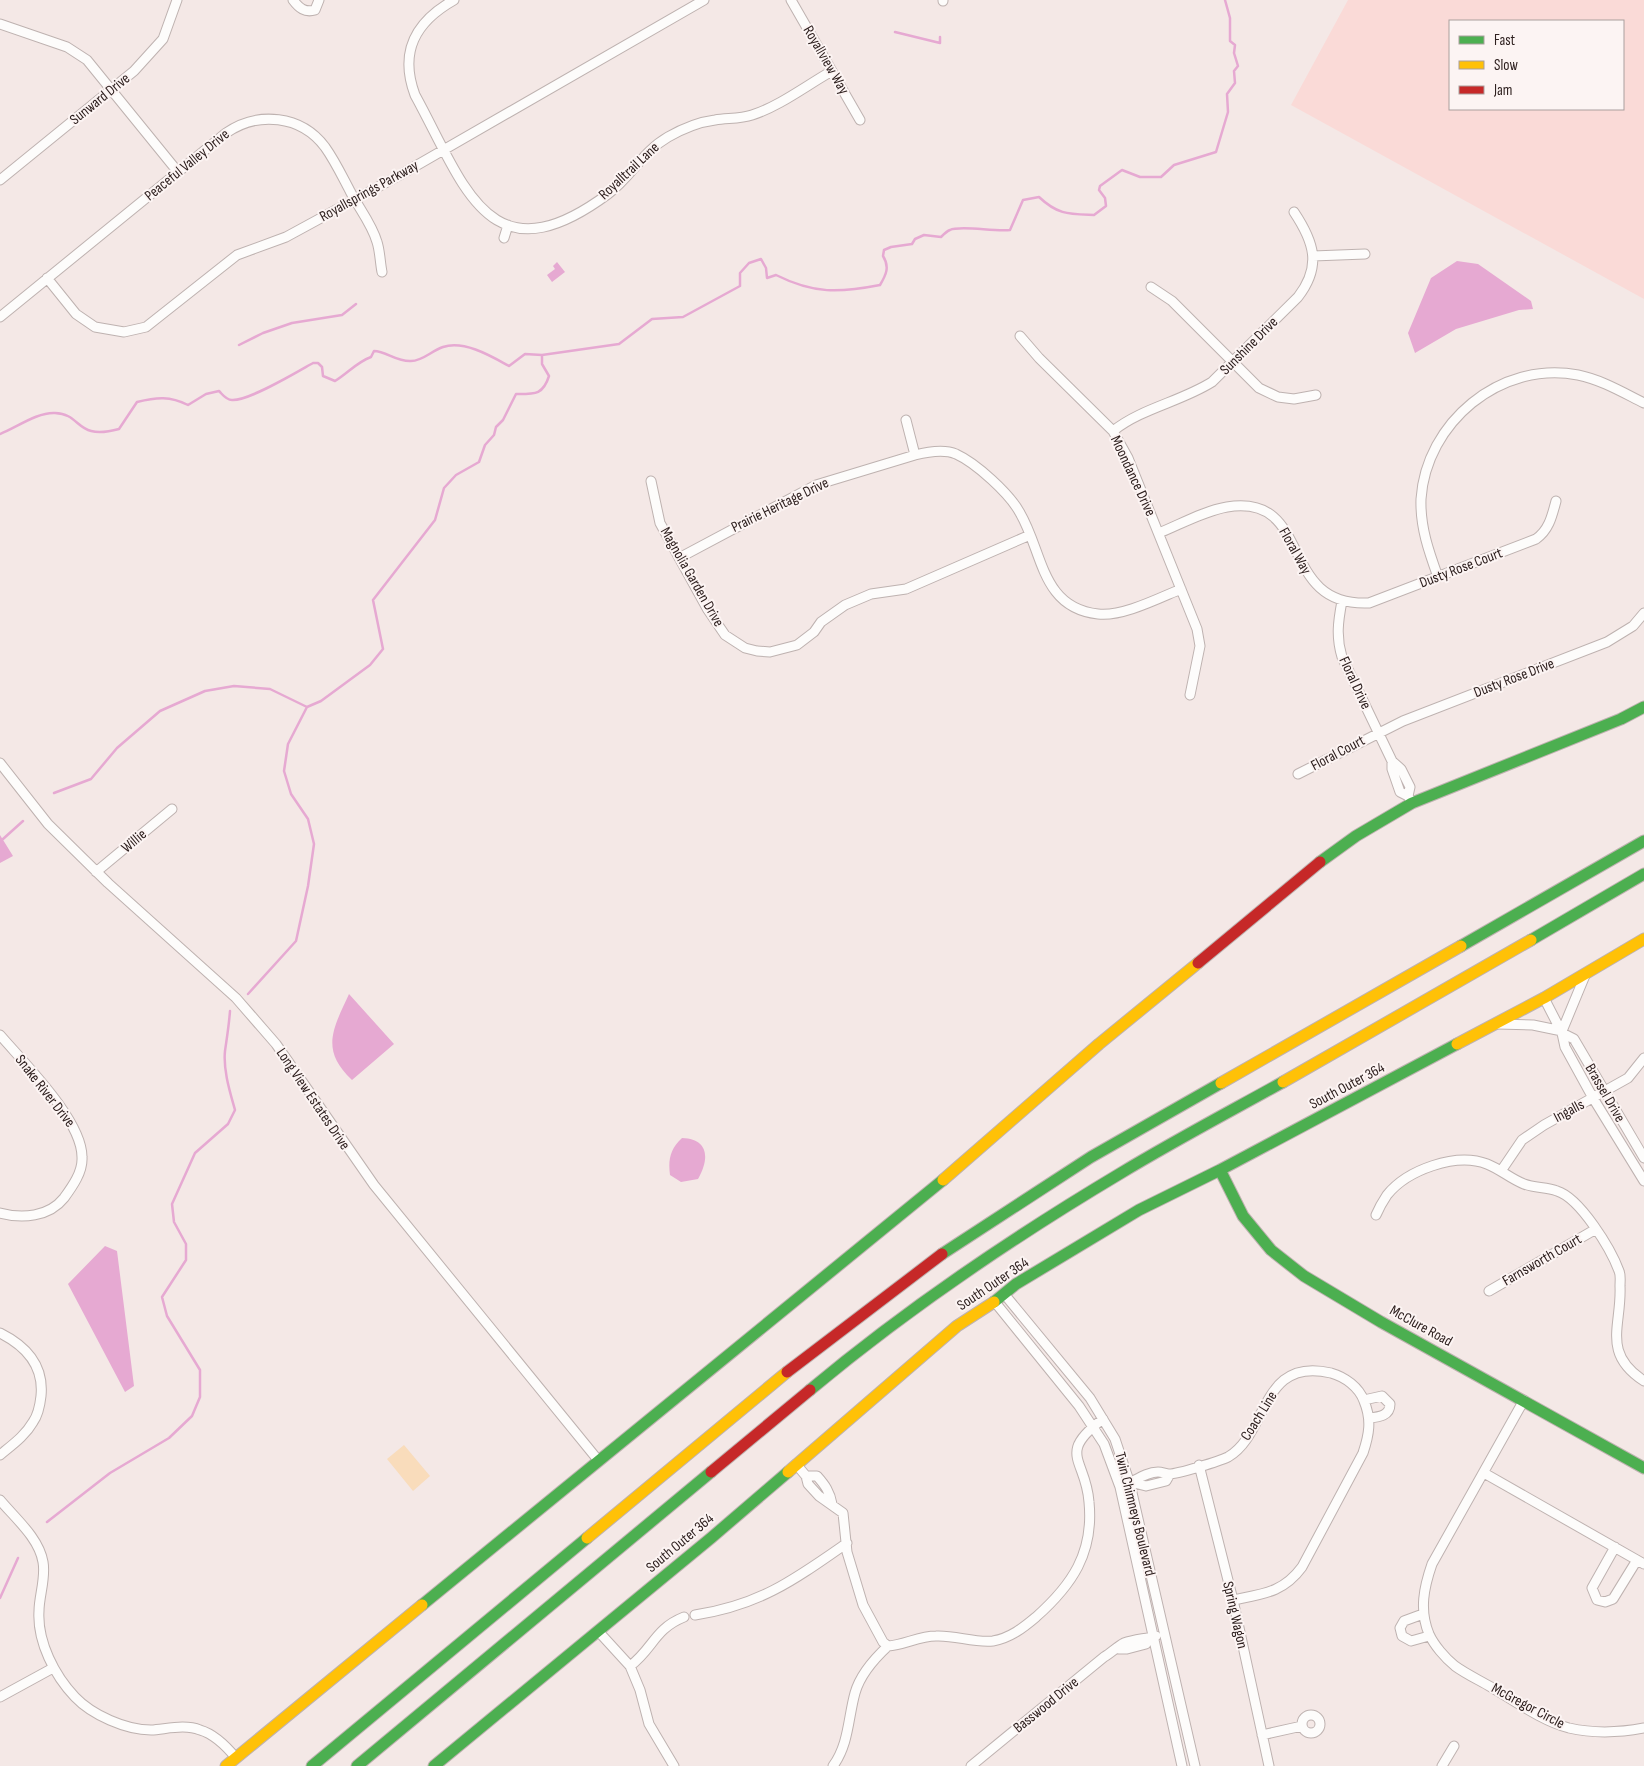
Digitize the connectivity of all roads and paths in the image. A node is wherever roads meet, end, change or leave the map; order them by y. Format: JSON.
{"nodes":[{"id":1,"x":177,"y":0,"type":"edge"},
{"id":2,"x":293,"y":0,"type":"edge"},
{"id":3,"x":319,"y":0,"type":"edge"},
{"id":4,"x":454,"y":0,"type":"edge"},
{"id":5,"x":704,"y":0,"type":"edge"},
{"id":6,"x":790,"y":0,"type":"edge"},
{"id":7,"x":0,"y":26,"type":"edge"},
{"id":8,"x":832,"y":71,"type":"junction"},
{"id":9,"x":110,"y":91,"type":"junction"},
{"id":10,"x":860,"y":120,"type":"dead end"},
{"id":11,"x":444,"y":149,"type":"junction"},
{"id":12,"x":178,"y":172,"type":"junction"},
{"id":13,"x":0,"y":180,"type":"edge"},
{"id":14,"x":354,"y":199,"type":"junction"},
{"id":15,"x":1294,"y":212,"type":"dead end"},
{"id":16,"x":508,"y":225,"type":"junction"},
{"id":17,"x":504,"y":238,"type":"dead end"},
{"id":18,"x":1365,"y":254,"type":"dead end"},
{"id":19,"x":1313,"y":256,"type":"junction"},
{"id":20,"x":382,"y":272,"type":"dead end"},
{"id":21,"x":47,"y":278,"type":"junction"},
{"id":22,"x":1151,"y":287,"type":"dead end"},
{"id":23,"x":0,"y":317,"type":"edge"},
{"id":24,"x":1020,"y":336,"type":"dead end"},
{"id":25,"x":1233,"y":362,"type":"junction"},
{"id":26,"x":1316,"y":395,"type":"dead end"},
{"id":27,"x":1644,"y":404,"type":"edge"},
{"id":28,"x":906,"y":420,"type":"dead end"},
{"id":29,"x":1113,"y":431,"type":"junction"},
{"id":30,"x":915,"y":454,"type":"junction"},
{"id":31,"x":651,"y":481,"type":"dead end"},
{"id":32,"x":1556,"y":501,"type":"dead end"},
{"id":33,"x":1159,"y":533,"type":"junction"},
{"id":34,"x":1030,"y":535,"type":"junction"},
{"id":35,"x":679,"y":558,"type":"junction"},
{"id":36,"x":1438,"y":577,"type":"junction"},
{"id":37,"x":1181,"y":589,"type":"junction"},
{"id":38,"x":1342,"y":601,"type":"junction"},
{"id":39,"x":1644,"y":613,"type":"edge"},
{"id":40,"x":1190,"y":694,"type":"dead end"},
{"id":41,"x":1644,"y":707,"type":"edge"},
{"id":42,"x":1378,"y":732,"type":"junction"},
{"id":43,"x":0,"y":763,"type":"edge"},
{"id":44,"x":1298,"y":774,"type":"dead end"},
{"id":45,"x":1410,"y":799,"type":"junction"},
{"id":46,"x":172,"y":809,"type":"dead end"},
{"id":47,"x":1644,"y":841,"type":"edge"},
{"id":48,"x":96,"y":872,"type":"junction"},
{"id":49,"x":1644,"y":874,"type":"edge"},
{"id":50,"x":1644,"y":939,"type":"edge"},
{"id":51,"x":1586,"y":973,"type":"junction"},
{"id":52,"x":1544,"y":998,"type":"junction"},
{"id":53,"x":1497,"y":1024,"type":"junction"},
{"id":54,"x":1562,"y":1032,"type":"junction"},
{"id":55,"x":0,"y":1034,"type":"edge"},
{"id":56,"x":1644,"y":1058,"type":"edge"},
{"id":57,"x":1603,"y":1092,"type":"junction"},
{"id":58,"x":1593,"y":1098,"type":"junction"},
{"id":59,"x":1644,"y":1158,"type":"edge"},
{"id":60,"x":1220,"y":1170,"type":"junction"},
{"id":61,"x":1501,"y":1171,"type":"junction"},
{"id":62,"x":1644,"y":1181,"type":"edge"},
{"id":63,"x":0,"y":1213,"type":"edge"},
{"id":64,"x":1376,"y":1215,"type":"dead end"},
{"id":65,"x":1596,"y":1229,"type":"junction"},
{"id":66,"x":1489,"y":1291,"type":"dead end"},
{"id":67,"x":1005,"y":1294,"type":"junction"},
{"id":68,"x":994,"y":1301,"type":"junction"},
{"id":69,"x":0,"y":1333,"type":"edge"},
{"id":70,"x":1644,"y":1381,"type":"edge"},
{"id":71,"x":1364,"y":1400,"type":"junction"},
{"id":72,"x":1524,"y":1400,"type":"junction"},
{"id":73,"x":1369,"y":1418,"type":"junction"},
{"id":74,"x":1103,"y":1419,"type":"junction"},
{"id":75,"x":1093,"y":1427,"type":"junction"},
{"id":76,"x":0,"y":1455,"type":"edge"},
{"id":77,"x":598,"y":1460,"type":"junction"},
{"id":78,"x":796,"y":1464,"type":"junction"},
{"id":79,"x":1199,"y":1465,"type":"junction"},
{"id":80,"x":1644,"y":1468,"type":"edge"},
{"id":81,"x":1484,"y":1473,"type":"junction"},
{"id":82,"x":1132,"y":1483,"type":"junction"},
{"id":83,"x":1120,"y":1487,"type":"junction"},
{"id":84,"x":0,"y":1500,"type":"edge"},
{"id":85,"x":847,"y":1543,"type":"junction"},
{"id":86,"x":1615,"y":1547,"type":"junction"},
{"id":87,"x":1640,"y":1562,"type":"edge"},
{"id":88,"x":1232,"y":1600,"type":"junction"},
{"id":89,"x":1423,"y":1614,"type":"junction"},
{"id":90,"x":695,"y":1615,"type":"dead end"},
{"id":91,"x":684,"y":1617,"type":"dead end"},
{"id":92,"x":598,"y":1631,"type":"junction"},
{"id":93,"x":1164,"y":1634,"type":"junction"},
{"id":94,"x":1429,"y":1636,"type":"junction"},
{"id":95,"x":1151,"y":1638,"type":"junction"},
{"id":96,"x":888,"y":1646,"type":"junction"},
{"id":97,"x":630,"y":1666,"type":"junction"},
{"id":98,"x":53,"y":1668,"type":"junction"},
{"id":99,"x":0,"y":1697,"type":"edge"},
{"id":100,"x":1302,"y":1726,"type":"dead end"},
{"id":101,"x":1644,"y":1728,"type":"edge"},
{"id":102,"x":1262,"y":1736,"type":"junction"},
{"id":103,"x":1454,"y":1746,"type":"dead end"},
{"id":104,"x":231,"y":1762,"type":"edge"},
{"id":105,"x":975,"y":1765,"type":"edge"},
{"id":106,"x":312,"y":1766,"type":"edge"},
{"id":107,"x":358,"y":1766,"type":"edge"},
{"id":108,"x":434,"y":1766,"type":"edge"},
{"id":109,"x":674,"y":1766,"type":"edge"},
{"id":110,"x":833,"y":1766,"type":"edge"},
{"id":111,"x":1182,"y":1766,"type":"edge"},
{"id":112,"x":1194,"y":1766,"type":"edge"},
{"id":113,"x":1269,"y":1766,"type":"edge"},
{"id":114,"x":1442,"y":1766,"type":"edge"}],
"edges":[{"from":1,"to":9,"type":"street","name":"Sunward Drive"},
{"from":2,"to":3,"type":"street"},
{"from":4,"to":11,"type":"street","name":"Royalltrail Lane"},
{"from":5,"to":11,"type":"street","name":"Royallsprings Parkway"},
{"from":6,"to":8,"type":"street","name":"Royallview Way"},
{"from":7,"to":9,"type":"street"},
{"from":8,"to":10,"type":"street","name":"Royallview Way"},
{"from":8,"to":16,"type":"street","name":"Royalltrail Lane"},
{"from":9,"to":12,"type":"street"},
{"from":9,"to":13,"type":"street","name":"Sunward Drive"},
{"from":11,"to":14,"type":"street","name":"Royallsprings Parkway"},
{"from":11,"to":16,"type":"street","name":"Royalltrail Lane"},
{"from":12,"to":14,"type":"street","name":"Peaceful Valley Drive"},
{"from":12,"to":21,"type":"street","name":"Peaceful Valley Drive"},
{"from":14,"to":20,"type":"street","name":"Peaceful Valley Drive"},
{"from":14,"to":21,"type":"street","name":"Royallsprings Parkway"},
{"from":15,"to":19,"type":"street","name":"Sunshine Drive"},
{"from":16,"to":17,"type":"street"},
{"from":18,"to":19,"type":"street"},
{"from":19,"to":25,"type":"street","name":"Sunshine Drive"},
{"from":21,"to":23,"type":"street","name":"Peaceful Valley Drive"},
{"from":22,"to":25,"type":"street"},
{"from":24,"to":29,"type":"street","name":"Moondance Drive"},
{"from":25,"to":26,"type":"street"},
{"from":25,"to":29,"type":"street","name":"Sunshine Drive"},
{"from":27,"to":36,"type":"street"},
{"from":28,"to":30,"type":"street"},
{"from":29,"to":33,"type":"street","name":"Moondance Drive"},
{"from":30,"to":34,"type":"street","name":"Prairie Heritage Drive"},
{"from":30,"to":35,"type":"street","name":"Prairie Heritage Drive"},
{"from":31,"to":35,"type":"street","name":"Magnolia Garden Drive"},
{"from":32,"to":36,"type":"street","name":"Dusty Rose Court"},
{"from":33,"to":37,"type":"street","name":"Moondance Drive"},
{"from":33,"to":38,"type":"street","name":"Floral Way"},
{"from":34,"to":35,"type":"street","name":"Magnolia Garden Drive"},
{"from":34,"to":37,"type":"street","name":"Prairie Heritage Drive"},
{"from":36,"to":38,"type":"street","name":"Dusty Rose Court"},
{"from":37,"to":40,"type":"street","name":"Moondance Drive"},
{"from":38,"to":42,"type":"street","name":"Floral Drive"},
{"from":39,"to":42,"type":"street","name":"Dusty Rose Drive"},
{"from":41,"to":45,"type":"main road"},
{"from":42,"to":44,"type":"street","name":"Floral Court"},
{"from":42,"to":45,"type":"street","name":"Floral Drive"},
{"from":43,"to":48,"type":"street","name":"Long View Estates Drive"},
{"from":45,"to":77,"type":"main road"},
{"from":46,"to":48,"type":"street","name":"Willie"},
{"from":47,"to":106,"type":"main road"},
{"from":48,"to":77,"type":"street","name":"Long View Estates Drive"},
{"from":49,"to":107,"type":"main road"},
{"from":50,"to":51,"type":"main road","name":"South Outer 364"},
{"from":51,"to":52,"type":"main road","name":"South Outer 364"},
{"from":51,"to":54,"type":"street"},
{"from":52,"to":53,"type":"main road","name":"South Outer 364"},
{"from":52,"to":54,"type":"street","name":"Brassel Drive"},
{"from":53,"to":54,"type":"street"},
{"from":53,"to":60,"type":"main road","name":"South Outer 364"},
{"from":54,"to":57,"type":"street","name":"Brassel Drive"},
{"from":54,"to":58,"type":"street","name":"Brassel Drive"},
{"from":55,"to":63,"type":"street","name":"Snake River Drive"},
{"from":56,"to":57,"type":"street","name":"Ingalls"},
{"from":57,"to":58,"type":"street","name":"Ingalls"},
{"from":57,"to":59,"type":"street","name":"Brassel Drive"},
{"from":58,"to":61,"type":"street","name":"Ingalls"},
{"from":58,"to":62,"type":"street","name":"Brassel Drive"},
{"from":60,"to":67,"type":"main road","name":"South Outer 364"},
{"from":60,"to":72,"type":"main road","name":"McClure Road"},
{"from":61,"to":64,"type":"street"},
{"from":61,"to":65,"type":"street"},
{"from":65,"to":66,"type":"street","name":"Farnsworth Court"},
{"from":65,"to":70,"type":"street"},
{"from":67,"to":68,"type":"main road","name":"South Outer 364"},
{"from":67,"to":74,"type":"street","name":"Twin Chimneys Boulevard"},
{"from":68,"to":75,"type":"street","name":"Twin Chimneys Boulevard"},
{"from":68,"to":78,"type":"main road","name":"South Outer 364"},
{"from":69,"to":76,"type":"street"},
{"from":71,"to":73,"type":"street","name":"Coach Line"},
{"from":71,"to":73,"type":"street"},
{"from":71,"to":79,"type":"street","name":"Coach Line"},
{"from":72,"to":80,"type":"main road","name":"McClure Road"},
{"from":72,"to":81,"type":"street","name":"McGregor Circle"},
{"from":73,"to":88,"type":"street","name":"Coach Line"},
{"from":74,"to":75,"type":"street"},
{"from":74,"to":82,"type":"street","name":"Twin Chimneys Boulevard"},
{"from":75,"to":83,"type":"street","name":"Twin Chimneys Boulevard"},
{"from":75,"to":96,"type":"street"},
{"from":77,"to":104,"type":"main road"},
{"from":78,"to":85,"type":"street"},
{"from":78,"to":92,"type":"main road","name":"South Outer 364"},
{"from":79,"to":82,"type":"street","name":"Coach Line"},
{"from":79,"to":88,"type":"street","name":"Spring Wagon"},
{"from":81,"to":86,"type":"street"},
{"from":81,"to":89,"type":"street","name":"McGregor Circle"},
{"from":82,"to":83,"type":"street"},
{"from":82,"to":93,"type":"street","name":"Twin Chimneys Boulevard"},
{"from":83,"to":95,"type":"street","name":"Twin Chimneys Boulevard"},
{"from":84,"to":98,"type":"street"},
{"from":85,"to":90,"type":"street"},
{"from":85,"to":96,"type":"street"},
{"from":86,"to":87,"type":"street"},
{"from":86,"to":87,"type":"street"},
{"from":88,"to":102,"type":"street","name":"Spring Wagon"},
{"from":89,"to":94,"type":"street","name":"McGregor Circle"},
{"from":89,"to":94,"type":"street"},
{"from":91,"to":97,"type":"street"},
{"from":92,"to":97,"type":"street"},
{"from":92,"to":108,"type":"main road","name":"South Outer 364"},
{"from":93,"to":95,"type":"street","name":"Basswood Drive"},
{"from":93,"to":112,"type":"street","name":"Twin Chimneys Boulevard"},
{"from":94,"to":101,"type":"street","name":"McGregor Circle"},
{"from":95,"to":105,"type":"street","name":"Basswood Drive"},
{"from":95,"to":111,"type":"street","name":"Twin Chimneys Boulevard"},
{"from":96,"to":110,"type":"street"},
{"from":97,"to":109,"type":"street"},
{"from":98,"to":99,"type":"street"},
{"from":98,"to":104,"type":"street"},
{"from":100,"to":102,"type":"street"},
{"from":102,"to":113,"type":"street","name":"Spring Wagon"},
{"from":103,"to":114,"type":"street"}]}
